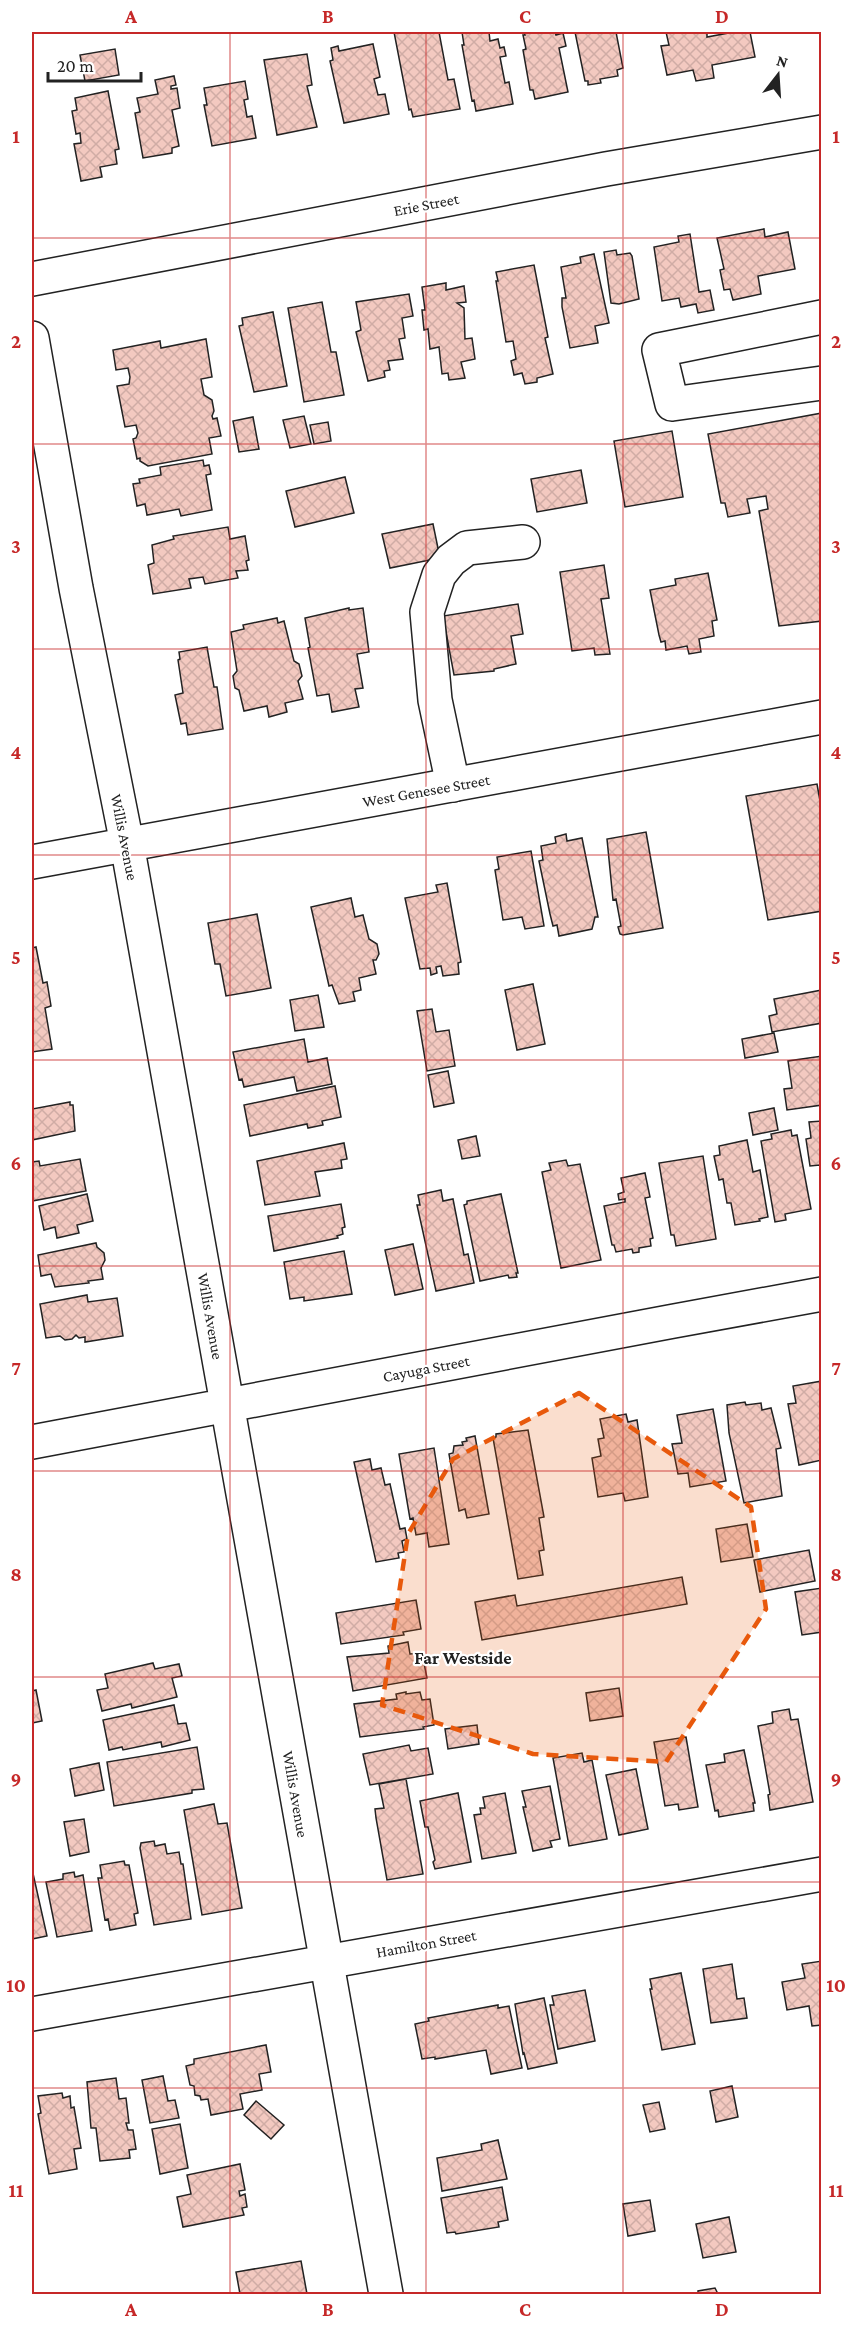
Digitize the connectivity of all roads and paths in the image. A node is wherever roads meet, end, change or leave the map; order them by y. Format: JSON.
{"nodes":[{"id":1,"x":822,"y":132,"type":"edge"},
{"id":2,"x":32,"y":279,"type":"edge"},
{"id":3,"x":822,"y":317,"type":"edge"},
{"id":4,"x":32,"y":338,"type":"edge"},
{"id":5,"x":822,"y":383,"type":"edge"},
{"id":6,"x":523,"y":542,"type":"dead end"},
{"id":7,"x":822,"y":717,"type":"edge"},
{"id":8,"x":453,"y":785,"type":"junction"},
{"id":9,"x":128,"y":844,"type":"junction"},
{"id":10,"x":32,"y":862,"type":"edge"},
{"id":11,"x":822,"y":1294,"type":"edge"},
{"id":12,"x":227,"y":1407,"type":"junction"},
{"id":13,"x":32,"y":1442,"type":"edge"},
{"id":14,"x":822,"y":1874,"type":"edge"},
{"id":15,"x":326,"y":1960,"type":"junction"},
{"id":16,"x":32,"y":2014,"type":"edge"},
{"id":17,"x":386,"y":2295,"type":"edge"}],
"edges":[{"from":1,"to":2,"type":"street","name":"Erie Street"},
{"from":3,"to":5,"type":"street"},
{"from":4,"to":9,"type":"street","name":"Willis Avenue"},
{"from":6,"to":8,"type":"street"},
{"from":7,"to":8,"type":"street","name":"West Genesee Street"},
{"from":8,"to":9,"type":"street","name":"West Genesee Street"},
{"from":9,"to":10,"type":"street","name":"West Genesee Street"},
{"from":9,"to":12,"type":"street","name":"Willis Avenue"},
{"from":11,"to":12,"type":"street","name":"Cayuga Street"},
{"from":12,"to":13,"type":"street","name":"Cayuga Street"},
{"from":12,"to":15,"type":"street","name":"Willis Avenue"},
{"from":14,"to":15,"type":"street","name":"Hamilton Street"},
{"from":15,"to":16,"type":"street","name":"Hamilton Street"},
{"from":15,"to":17,"type":"street","name":"Willis Avenue"}]}
